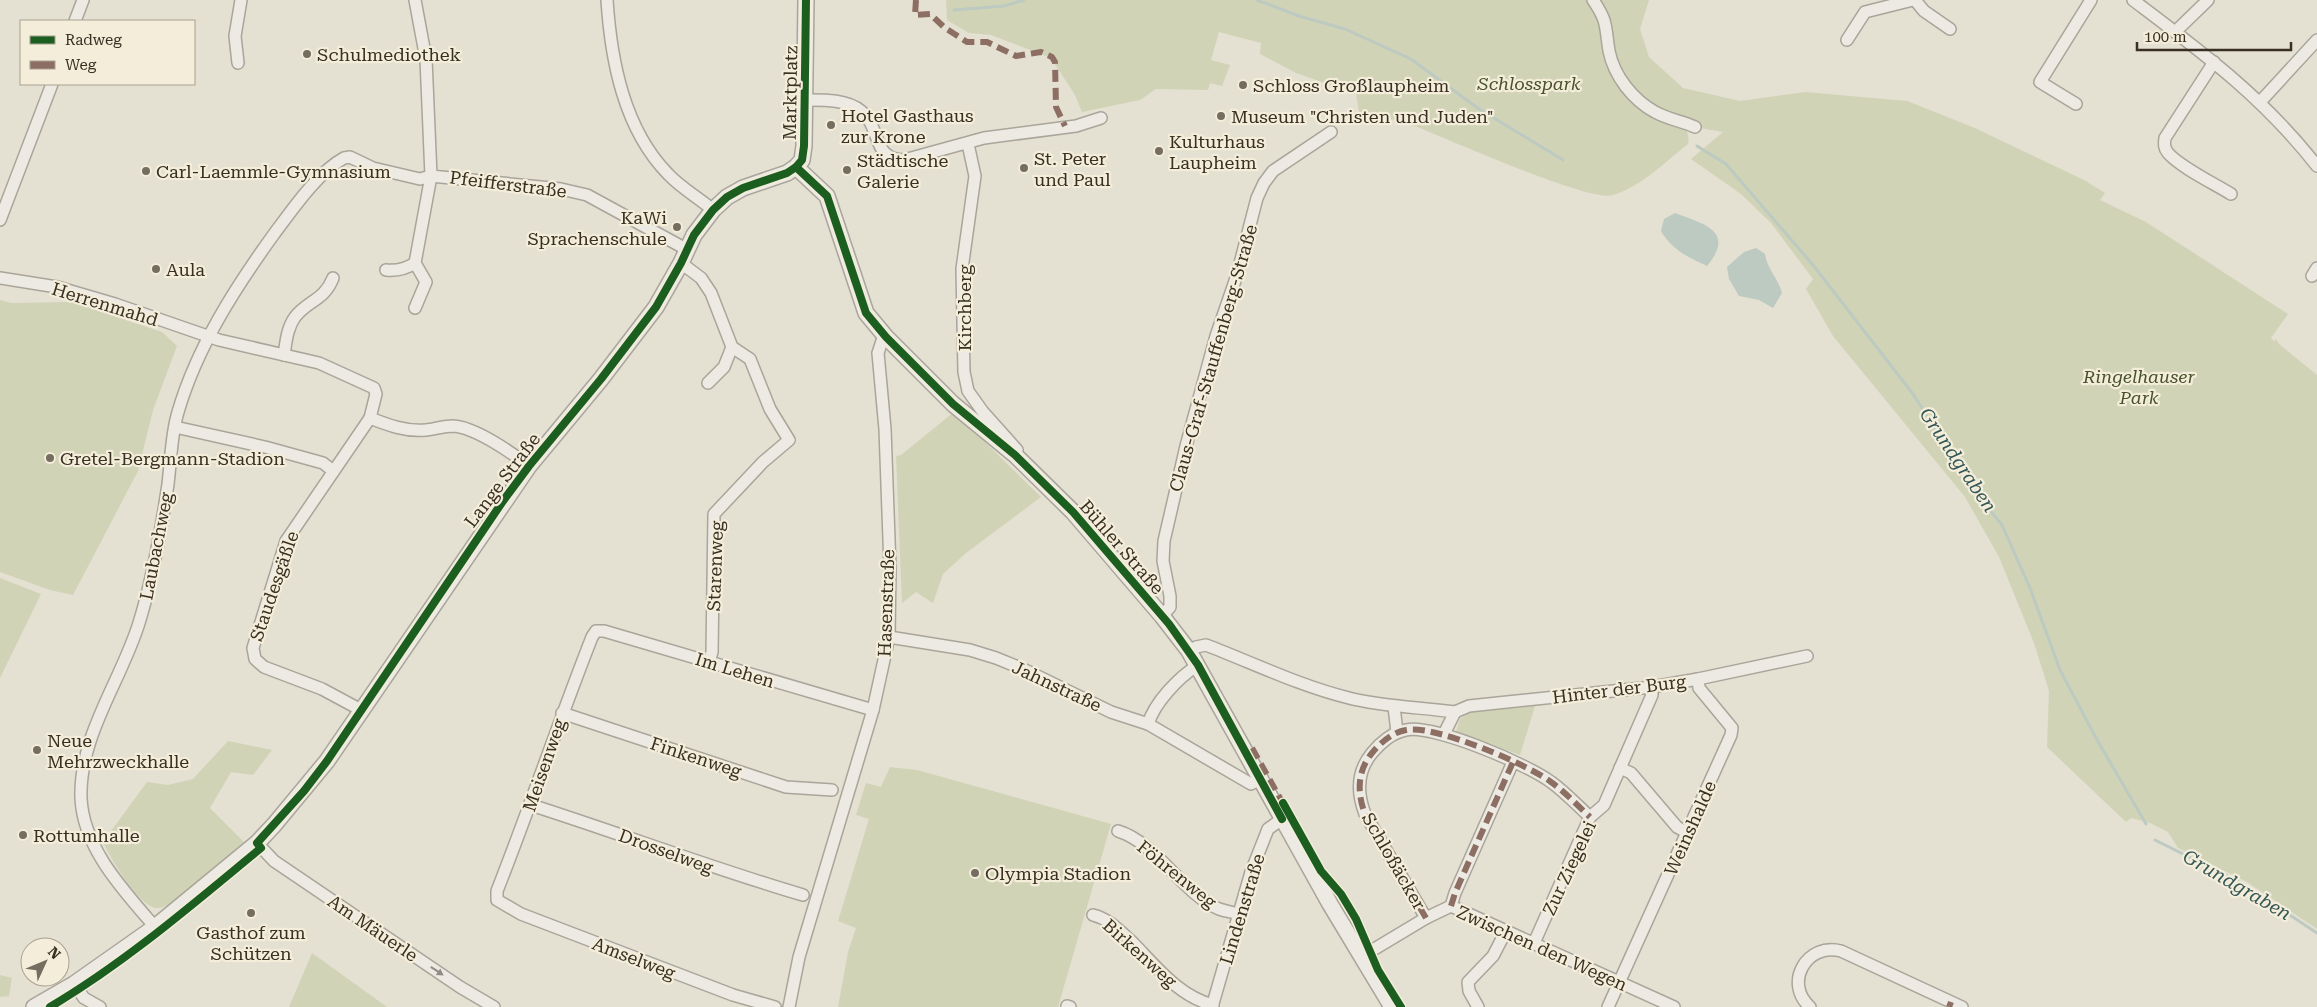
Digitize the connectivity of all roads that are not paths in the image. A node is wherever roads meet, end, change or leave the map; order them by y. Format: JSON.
{"nodes":[{"id":1,"x":84,"y":0,"type":"edge"},
{"id":2,"x":241,"y":0,"type":"edge"},
{"id":3,"x":415,"y":0,"type":"edge"},
{"id":4,"x":607,"y":0,"type":"edge"},
{"id":5,"x":806,"y":0,"type":"edge"},
{"id":6,"x":1593,"y":0,"type":"edge"},
{"id":7,"x":1914,"y":0,"type":"edge"},
{"id":8,"x":2092,"y":0,"type":"edge"},
{"id":9,"x":2133,"y":0,"type":"edge"},
{"id":10,"x":2208,"y":0,"type":"edge"},
{"id":11,"x":75,"y":20,"type":"edge"},
{"id":12,"x":1950,"y":29,"type":"dead end"},
{"id":13,"x":2176,"y":32,"type":"junction"},
{"id":14,"x":1847,"y":40,"type":"dead end"},
{"id":15,"x":2317,"y":40,"type":"edge"},
{"id":16,"x":2214,"y":62,"type":"junction"},
{"id":17,"x":238,"y":63,"type":"dead end"},
{"id":18,"x":52,"y":85,"type":"edge"},
{"id":19,"x":804,"y":100,"type":"junction"},
{"id":20,"x":2260,"y":102,"type":"junction"},
{"id":21,"x":2076,"y":104,"type":"dead end"},
{"id":22,"x":1101,"y":118,"type":"dead end"},
{"id":23,"x":1695,"y":127,"type":"dead end"},
{"id":24,"x":1331,"y":132,"type":"dead end"},
{"id":25,"x":968,"y":144,"type":"junction"},
{"id":26,"x":2317,"y":166,"type":"edge"},
{"id":27,"x":796,"y":168,"type":"junction"},
{"id":28,"x":431,"y":176,"type":"junction"},
{"id":29,"x":2231,"y":194,"type":"dead end"},
{"id":30,"x":713,"y":210,"type":"junction"},
{"id":31,"x":0,"y":220,"type":"edge"},
{"id":32,"x":684,"y":256,"type":"junction"},
{"id":33,"x":415,"y":263,"type":"junction"},
{"id":34,"x":386,"y":270,"type":"dead end"},
{"id":35,"x":0,"y":278,"type":"edge"},
{"id":36,"x":333,"y":278,"type":"dead end"},
{"id":37,"x":415,"y":308,"type":"dead end"},
{"id":38,"x":209,"y":336,"type":"junction"},
{"id":39,"x":886,"y":337,"type":"junction"},
{"id":40,"x":732,"y":348,"type":"junction"},
{"id":41,"x":284,"y":355,"type":"junction"},
{"id":42,"x":708,"y":383,"type":"dead end"},
{"id":43,"x":370,"y":418,"type":"junction"},
{"id":44,"x":175,"y":427,"type":"junction"},
{"id":45,"x":1015,"y":455,"type":"junction"},
{"id":46,"x":528,"y":466,"type":"junction"},
{"id":47,"x":332,"y":470,"type":"junction"},
{"id":48,"x":1162,"y":616,"type":"junction"},
{"id":49,"x":596,"y":631,"type":"joint"},
{"id":50,"x":889,"y":637,"type":"junction"},
{"id":51,"x":1189,"y":651,"type":"junction"},
{"id":52,"x":1807,"y":656,"type":"dead end"},
{"id":53,"x":710,"y":662,"type":"junction"},
{"id":54,"x":1198,"y":665,"type":"junction"},
{"id":55,"x":1698,"y":679,"type":"junction"},
{"id":56,"x":1652,"y":687,"type":"junction"},
{"id":57,"x":1394,"y":707,"type":"junction"},
{"id":58,"x":361,"y":710,"type":"junction"},
{"id":59,"x":873,"y":710,"type":"junction"},
{"id":60,"x":1455,"y":712,"type":"junction"},
{"id":61,"x":562,"y":713,"type":"junction"},
{"id":62,"x":1148,"y":724,"type":"junction"},
{"id":63,"x":1397,"y":732,"type":"junction"},
{"id":64,"x":1444,"y":734,"type":"junction"},
{"id":65,"x":1514,"y":762,"type":"junction"},
{"id":66,"x":1620,"y":768,"type":"junction"},
{"id":67,"x":1260,"y":779,"type":"junction"},
{"id":68,"x":832,"y":790,"type":"dead end"},
{"id":69,"x":531,"y":805,"type":"junction"},
{"id":70,"x":1590,"y":817,"type":"junction"},
{"id":71,"x":1282,"y":819,"type":"junction"},
{"id":72,"x":1118,"y":831,"type":"dead end"},
{"id":73,"x":1688,"y":833,"type":"junction"},
{"id":74,"x":257,"y":843,"type":"junction"},
{"id":75,"x":803,"y":894,"type":"dead end"},
{"id":76,"x":497,"y":900,"type":"joint"},
{"id":77,"x":1451,"y":906,"type":"junction"},
{"id":78,"x":1238,"y":914,"type":"junction"},
{"id":79,"x":1093,"y":915,"type":"dead end"},
{"id":80,"x":1426,"y":918,"type":"junction"},
{"id":81,"x":155,"y":927,"type":"junction"},
{"id":82,"x":1506,"y":931,"type":"junction"},
{"id":83,"x":1534,"y":943,"type":"junction"},
{"id":84,"x":1361,"y":958,"type":"junction"},
{"id":85,"x":1620,"y":983,"type":"junction"},
{"id":86,"x":74,"y":984,"type":"junction"},
{"id":87,"x":1954,"y":1005,"type":"edge"},
{"id":88,"x":1212,"y":1006,"type":"edge"},
{"id":89,"x":34,"y":1007,"type":"edge"},
{"id":90,"x":100,"y":1007,"type":"edge"},
{"id":91,"x":494,"y":1007,"type":"edge"},
{"id":92,"x":775,"y":1007,"type":"edge"},
{"id":93,"x":789,"y":1007,"type":"edge"},
{"id":94,"x":1392,"y":1007,"type":"edge"},
{"id":95,"x":1478,"y":1007,"type":"edge"},
{"id":96,"x":1608,"y":1007,"type":"edge"},
{"id":97,"x":1674,"y":1007,"type":"edge"},
{"id":98,"x":1810,"y":1007,"type":"edge"}],
"edges":[{"from":1,"to":11,"type":"street"},
{"from":2,"to":17,"type":"street"},
{"from":3,"to":28,"type":"street","name":"Pfeifferstraße"},
{"from":4,"to":30,"type":"street"},
{"from":5,"to":19,"type":"street","name":"Marktplatz"},
{"from":6,"to":23,"type":"street"},
{"from":7,"to":12,"type":"street"},
{"from":7,"to":14,"type":"street"},
{"from":8,"to":21,"type":"street"},
{"from":9,"to":13,"type":"street"},
{"from":10,"to":13,"type":"street"},
{"from":13,"to":16,"type":"street"},
{"from":15,"to":20,"type":"street"},
{"from":16,"to":20,"type":"street"},
{"from":16,"to":29,"type":"street"},
{"from":18,"to":31,"type":"street"},
{"from":19,"to":25,"type":"street"},
{"from":19,"to":27,"type":"street","name":"Marktplatz"},
{"from":20,"to":26,"type":"street"},
{"from":22,"to":25,"type":"street"},
{"from":24,"to":48,"type":"street","name":"Claus-Graf-Stauffenberg-Straße"},
{"from":25,"to":45,"type":"street","name":"Kirchberg"},
{"from":27,"to":30,"type":"street","name":"Lange Straße"},
{"from":27,"to":39,"type":"street"},
{"from":28,"to":32,"type":"street","name":"Pfeifferstraße"},
{"from":28,"to":33,"type":"street"},
{"from":28,"to":38,"type":"street","name":"Laubachweg"},
{"from":30,"to":32,"type":"street","name":"Lange Straße"},
{"from":32,"to":40,"type":"street","name":"Pfeifferstraße"},
{"from":32,"to":46,"type":"street","name":"Lange Straße"},
{"from":33,"to":34,"type":"street"},
{"from":33,"to":37,"type":"street"},
{"from":35,"to":38,"type":"street","name":"Herrenmahd"},
{"from":36,"to":41,"type":"street"},
{"from":38,"to":41,"type":"street","name":"Herrenmahd"},
{"from":38,"to":44,"type":"street","name":"Laubachweg"},
{"from":39,"to":45,"type":"street","name":"Bühler Straße"},
{"from":39,"to":50,"type":"street","name":"Hasenstraße"},
{"from":40,"to":42,"type":"street"},
{"from":40,"to":53,"type":"street","name":"Starenweg"},
{"from":41,"to":43,"type":"street","name":"Herrenmahd"},
{"from":43,"to":46,"type":"street"},
{"from":43,"to":47,"type":"street","name":"Staudesgäßle"},
{"from":44,"to":47,"type":"street"},
{"from":44,"to":81,"type":"street","name":"Laubachweg"},
{"from":45,"to":48,"type":"street","name":"Bühler Straße"},
{"from":46,"to":58,"type":"street","name":"Lange Straße"},
{"from":47,"to":58,"type":"street","name":"Staudesgäßle"},
{"from":48,"to":51,"type":"street","name":"Bühler Straße"},
{"from":49,"to":53,"type":"street","name":"Im Lehen"},
{"from":49,"to":61,"type":"street","name":"Meisenweg"},
{"from":50,"to":59,"type":"street","name":"Hasenstraße"},
{"from":50,"to":62,"type":"street","name":"Jahnstraße"},
{"from":51,"to":54,"type":"street","name":"Bühler Straße"},
{"from":51,"to":57,"type":"street"},
{"from":52,"to":55,"type":"street","name":"Hinter der Burg"},
{"from":53,"to":59,"type":"street","name":"Im Lehen"},
{"from":54,"to":62,"type":"street"},
{"from":54,"to":67,"type":"street","name":"Bühler Straße"},
{"from":55,"to":56,"type":"street","name":"Hinter der Burg"},
{"from":55,"to":73,"type":"street","name":"Weinshalde"},
{"from":56,"to":60,"type":"street","name":"Hinter der Burg"},
{"from":56,"to":66,"type":"street","name":"Zur Ziegelei"},
{"from":57,"to":60,"type":"street"},
{"from":57,"to":63,"type":"street"},
{"from":58,"to":74,"type":"street","name":"Lange Straße"},
{"from":59,"to":93,"type":"street","name":"Hasenstraße"},
{"from":60,"to":64,"type":"street"},
{"from":61,"to":68,"type":"street","name":"Finkenweg"},
{"from":61,"to":69,"type":"street","name":"Meisenweg"},
{"from":62,"to":67,"type":"street","name":"Jahnstraße"},
{"from":63,"to":64,"type":"street"},
{"from":63,"to":80,"type":"street","name":"Schloßäcker"},
{"from":64,"to":65,"type":"street"},
{"from":65,"to":70,"type":"street"},
{"from":65,"to":77,"type":"street","name":"Schloßäcker"},
{"from":66,"to":70,"type":"street","name":"Zur Ziegelei"},
{"from":66,"to":73,"type":"street"},
{"from":67,"to":71,"type":"street","name":"Bühler Straße"},
{"from":69,"to":75,"type":"street","name":"Drosselweg"},
{"from":69,"to":76,"type":"street","name":"Meisenweg"},
{"from":70,"to":83,"type":"street","name":"Zur Ziegelei"},
{"from":71,"to":78,"type":"street","name":"Lindenstraße"},
{"from":71,"to":84,"type":"street","name":"Bühler Straße"},
{"from":72,"to":78,"type":"street","name":"Föhrenweg"},
{"from":73,"to":85,"type":"street","name":"Weinshalde"},
{"from":74,"to":81,"type":"street","name":"Lange Straße"},
{"from":74,"to":91,"type":"street","name":"Am Mäuerle","one_way":true},
{"from":76,"to":92,"type":"street","name":"Amselweg"},
{"from":77,"to":80,"type":"street","name":"Zwischen den Wegen"},
{"from":77,"to":82,"type":"street","name":"Zwischen den Wegen"},
{"from":78,"to":88,"type":"street","name":"Lindenstraße"},
{"from":79,"to":88,"type":"street","name":"Birkenweg"},
{"from":80,"to":84,"type":"street","name":"Zwischen den Wegen"},
{"from":81,"to":86,"type":"street","name":"Lange Straße"},
{"from":82,"to":83,"type":"street","name":"Zwischen den Wegen"},
{"from":82,"to":95,"type":"street"},
{"from":83,"to":85,"type":"street","name":"Zwischen den Wegen"},
{"from":84,"to":94,"type":"street","name":"Bühler Straße"},
{"from":85,"to":96,"type":"street","name":"Weinshalde"},
{"from":85,"to":97,"type":"street","name":"Zwischen den Wegen"},
{"from":86,"to":89,"type":"street","name":"Lange Straße"},
{"from":86,"to":90,"type":"street"},
{"from":87,"to":98,"type":"street"}]}
